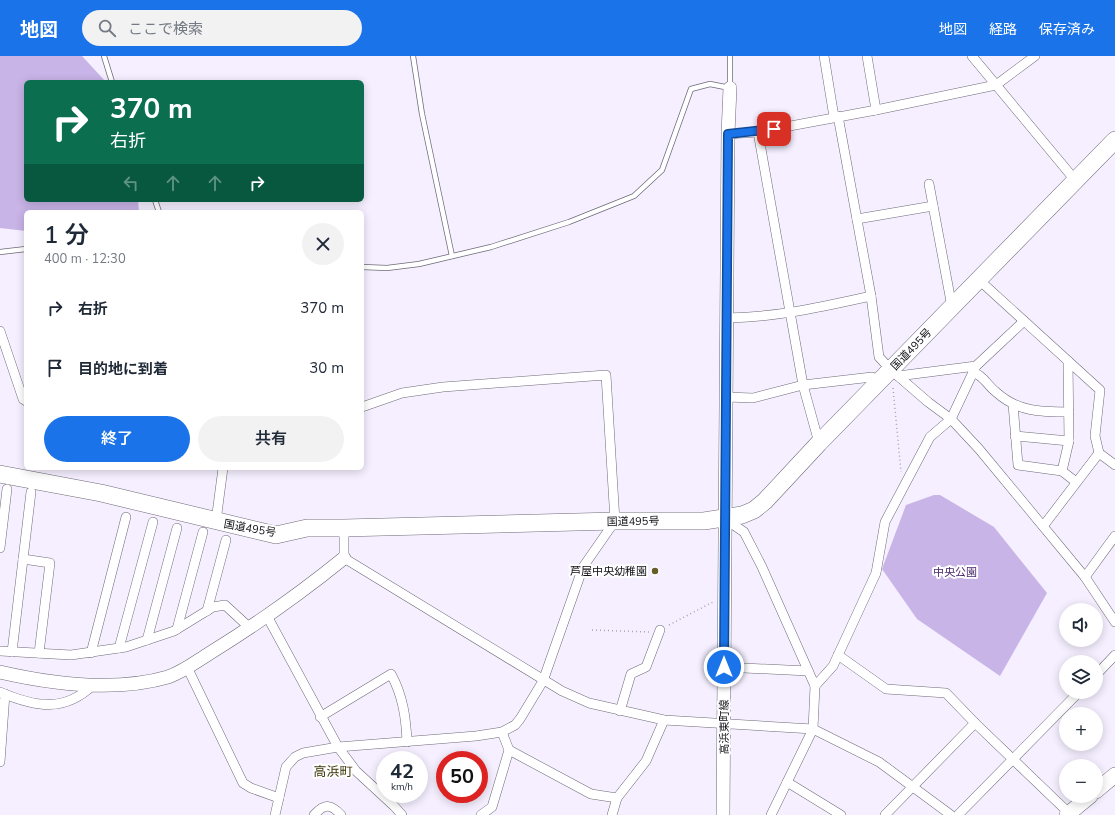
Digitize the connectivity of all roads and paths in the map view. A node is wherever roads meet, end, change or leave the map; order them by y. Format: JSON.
{"nodes":[{"id":1,"x":104,"y":56,"type":"edge"},
{"id":2,"x":412,"y":56,"type":"edge"},
{"id":3,"x":730,"y":56,"type":"edge"},
{"id":4,"x":824,"y":56,"type":"edge"},
{"id":5,"x":867,"y":56,"type":"edge"},
{"id":6,"x":972,"y":56,"type":"edge"},
{"id":7,"x":1035,"y":56,"type":"edge"},
{"id":8,"x":111,"y":80,"type":"edge"},
{"id":9,"x":996,"y":84,"type":"junction"},
{"id":10,"x":730,"y":88,"type":"junction"},
{"id":11,"x":876,"y":110,"type":"junction"},
{"id":12,"x":836,"y":117,"type":"junction"},
{"id":13,"x":758,"y":132,"type":"junction"},
{"id":14,"x":728,"y":134,"type":"junction"},
{"id":15,"x":1115,"y":140,"type":"edge"},
{"id":16,"x":1074,"y":180,"type":"junction"},
{"id":17,"x":929,"y":184,"type":"dead end"},
{"id":18,"x":933,"y":206,"type":"junction"},
{"id":19,"x":857,"y":219,"type":"junction"},
{"id":20,"x":24,"y":249,"type":"edge"},
{"id":21,"x":0,"y":252,"type":"edge"},
{"id":22,"x":452,"y":256,"type":"junction"},
{"id":23,"x":364,"y":266,"type":"edge"},
{"id":24,"x":978,"y":279,"type":"junction"},
{"id":25,"x":871,"y":296,"type":"junction"},
{"id":26,"x":952,"y":307,"type":"junction"},
{"id":27,"x":791,"y":314,"type":"junction"},
{"id":28,"x":727,"y":318,"type":"junction"},
{"id":29,"x":1024,"y":321,"type":"junction"},
{"id":30,"x":0,"y":332,"type":"edge"},
{"id":31,"x":1068,"y":361,"type":"junction"},
{"id":32,"x":974,"y":369,"type":"junction"},
{"id":33,"x":895,"y":373,"type":"junction"},
{"id":34,"x":877,"y":384,"type":"junction"},
{"id":35,"x":804,"y":385,"type":"junction"},
{"id":36,"x":727,"y":397,"type":"junction"},
{"id":37,"x":24,"y":400,"type":"edge"},
{"id":38,"x":1013,"y":404,"type":"junction"},
{"id":39,"x":364,"y":406,"type":"edge"},
{"id":40,"x":1069,"y":412,"type":"junction"},
{"id":41,"x":951,"y":419,"type":"junction"},
{"id":42,"x":1015,"y":436,"type":"junction"},
{"id":43,"x":1069,"y":441,"type":"junction"},
{"id":44,"x":819,"y":443,"type":"junction"},
{"id":45,"x":1099,"y":453,"type":"junction"},
{"id":46,"x":1115,"y":465,"type":"edge"},
{"id":47,"x":223,"y":470,"type":"edge"},
{"id":48,"x":1062,"y":471,"type":"junction"},
{"id":49,"x":0,"y":474,"type":"edge"},
{"id":50,"x":1076,"y":482,"type":"junction"},
{"id":51,"x":7,"y":489,"type":"dead end"},
{"id":52,"x":902,"y":489,"type":"junction"},
{"id":53,"x":31,"y":492,"type":"dead end"},
{"id":54,"x":126,"y":517,"type":"dead end"},
{"id":55,"x":724,"y":518,"type":"junction"},
{"id":56,"x":216,"y":521,"type":"junction"},
{"id":57,"x":615,"y":521,"type":"junction"},
{"id":58,"x":153,"y":522,"type":"dead end"},
{"id":59,"x":1044,"y":525,"type":"junction"},
{"id":60,"x":177,"y":528,"type":"dead end"},
{"id":61,"x":344,"y":528,"type":"junction"},
{"id":62,"x":202,"y":532,"type":"dead end"},
{"id":63,"x":1115,"y":536,"type":"edge"},
{"id":64,"x":226,"y":540,"type":"dead end"},
{"id":65,"x":0,"y":548,"type":"edge"},
{"id":66,"x":344,"y":558,"type":"junction"},
{"id":67,"x":23,"y":559,"type":"junction"},
{"id":68,"x":1085,"y":577,"type":"junction"},
{"id":69,"x":206,"y":611,"type":"junction"},
{"id":70,"x":267,"y":616,"type":"junction"},
{"id":71,"x":1115,"y":622,"type":"edge"},
{"id":72,"x":250,"y":628,"type":"junction"},
{"id":73,"x":177,"y":629,"type":"junction"},
{"id":74,"x":660,"y":630,"type":"dead end"},
{"id":75,"x":147,"y":640,"type":"junction"},
{"id":76,"x":119,"y":648,"type":"junction"},
{"id":77,"x":0,"y":651,"type":"edge"},
{"id":78,"x":12,"y":652,"type":"junction"},
{"id":79,"x":91,"y":652,"type":"junction"},
{"id":80,"x":39,"y":653,"type":"junction"},
{"id":81,"x":838,"y":655,"type":"junction"},
{"id":82,"x":1115,"y":655,"type":"edge"},
{"id":83,"x":188,"y":666,"type":"junction"},
{"id":84,"x":724,"y":667,"type":"junction"},
{"id":85,"x":1103,"y":668,"type":"edge"},
{"id":86,"x":808,"y":670,"type":"junction"},
{"id":87,"x":0,"y":672,"type":"edge"},
{"id":88,"x":543,"y":681,"type":"junction"},
{"id":89,"x":94,"y":684,"type":"junction"},
{"id":90,"x":815,"y":686,"type":"junction"},
{"id":91,"x":3,"y":693,"type":"edge"},
{"id":92,"x":1072,"y":699,"type":"edge"},
{"id":93,"x":620,"y":711,"type":"junction"},
{"id":94,"x":320,"y":717,"type":"junction"},
{"id":95,"x":664,"y":720,"type":"junction"},
{"id":96,"x":975,"y":723,"type":"junction"},
{"id":97,"x":724,"y":725,"type":"junction"},
{"id":98,"x":812,"y":729,"type":"junction"},
{"id":99,"x":502,"y":732,"type":"junction"},
{"id":100,"x":407,"y":742,"type":"junction"},
{"id":101,"x":338,"y":747,"type":"junction"},
{"id":102,"x":509,"y":750,"type":"junction"},
{"id":103,"x":1014,"y":759,"type":"junction"},
{"id":104,"x":0,"y":762,"type":"edge"},
{"id":105,"x":1115,"y":775,"type":"edge"},
{"id":106,"x":787,"y":782,"type":"junction"},
{"id":107,"x":1103,"y":785,"type":"edge"},
{"id":108,"x":912,"y":787,"type":"junction"},
{"id":109,"x":279,"y":798,"type":"junction"},
{"id":110,"x":617,"y":798,"type":"junction"},
{"id":111,"x":1082,"y":803,"type":"edge"},
{"id":112,"x":615,"y":814,"type":"edge"},
{"id":113,"x":1069,"y":814,"type":"edge"},
{"id":114,"x":275,"y":815,"type":"edge"},
{"id":115,"x":314,"y":815,"type":"edge"},
{"id":116,"x":341,"y":815,"type":"edge"},
{"id":117,"x":402,"y":815,"type":"edge"},
{"id":118,"x":480,"y":815,"type":"edge"},
{"id":119,"x":723,"y":815,"type":"edge"},
{"id":120,"x":771,"y":815,"type":"edge"},
{"id":121,"x":840,"y":815,"type":"edge"},
{"id":122,"x":886,"y":815,"type":"edge"},
{"id":123,"x":951,"y":815,"type":"edge"},
{"id":124,"x":958,"y":815,"type":"edge"}],
"edges":[{"from":1,"to":8,"type":"lane"},
{"from":2,"to":22,"type":"lane"},
{"from":3,"to":10,"type":"lane"},
{"from":4,"to":12,"type":"street"},
{"from":5,"to":11,"type":"street"},
{"from":6,"to":9,"type":"street"},
{"from":7,"to":9,"type":"street"},
{"from":9,"to":11,"type":"street"},
{"from":9,"to":16,"type":"street"},
{"from":10,"to":14,"type":"main road","name":"高浜東町線"},
{"from":10,"to":22,"type":"lane"},
{"from":11,"to":12,"type":"street"},
{"from":12,"to":13,"type":"street"},
{"from":12,"to":19,"type":"street"},
{"from":13,"to":14,"type":"street"},
{"from":13,"to":27,"type":"street"},
{"from":14,"to":28,"type":"main road","name":"高浜東町線"},
{"from":15,"to":16,"type":"highway","name":"国道495号"},
{"from":16,"to":24,"type":"highway","name":"国道495号"},
{"from":17,"to":18,"type":"street"},
{"from":18,"to":19,"type":"street"},
{"from":18,"to":26,"type":"street"},
{"from":19,"to":25,"type":"street"},
{"from":20,"to":21,"type":"lane"},
{"from":22,"to":23,"type":"lane"},
{"from":24,"to":26,"type":"highway","name":"国道495号"},
{"from":24,"to":29,"type":"street"},
{"from":25,"to":27,"type":"street"},
{"from":25,"to":33,"type":"street"},
{"from":26,"to":33,"type":"highway","name":"国道495号"},
{"from":27,"to":28,"type":"street"},
{"from":27,"to":35,"type":"street"},
{"from":28,"to":36,"type":"main road","name":"高浜東町線"},
{"from":29,"to":31,"type":"street"},
{"from":29,"to":32,"type":"street"},
{"from":30,"to":37,"type":"street"},
{"from":31,"to":40,"type":"street"},
{"from":31,"to":45,"type":"street"},
{"from":32,"to":33,"type":"street"},
{"from":32,"to":38,"type":"street"},
{"from":32,"to":41,"type":"street"},
{"from":33,"to":34,"type":"highway","name":"国道495号"},
{"from":33,"to":41,"type":"street"},
{"from":33,"to":52,"type":"path"},
{"from":34,"to":35,"type":"street"},
{"from":34,"to":44,"type":"highway","name":"国道495号"},
{"from":35,"to":36,"type":"street"},
{"from":35,"to":44,"type":"street"},
{"from":36,"to":55,"type":"main road","name":"高浜東町線"},
{"from":38,"to":40,"type":"street"},
{"from":38,"to":42,"type":"street"},
{"from":39,"to":57,"type":"street"},
{"from":40,"to":43,"type":"street"},
{"from":41,"to":52,"type":"street"},
{"from":41,"to":59,"type":"street"},
{"from":42,"to":43,"type":"street"},
{"from":42,"to":48,"type":"street"},
{"from":43,"to":48,"type":"street"},
{"from":44,"to":55,"type":"highway","name":"国道495号"},
{"from":45,"to":46,"type":"street"},
{"from":45,"to":50,"type":"street"},
{"from":47,"to":56,"type":"street"},
{"from":48,"to":50,"type":"street"},
{"from":49,"to":56,"type":"highway","name":"国道495号"},
{"from":50,"to":59,"type":"street"},
{"from":51,"to":65,"type":"street"},
{"from":52,"to":81,"type":"street"},
{"from":53,"to":67,"type":"street"},
{"from":54,"to":79,"type":"street"},
{"from":55,"to":57,"type":"highway","name":"国道495号"},
{"from":55,"to":84,"type":"main road","name":"高浜東町線"},
{"from":55,"to":86,"type":"street"},
{"from":56,"to":61,"type":"highway","name":"国道495号"},
{"from":57,"to":61,"type":"highway","name":"国道495号"},
{"from":57,"to":88,"type":"street"},
{"from":58,"to":76,"type":"street"},
{"from":59,"to":68,"type":"street"},
{"from":60,"to":75,"type":"street"},
{"from":61,"to":66,"type":"street"},
{"from":62,"to":73,"type":"street"},
{"from":63,"to":68,"type":"street"},
{"from":64,"to":69,"type":"street"},
{"from":66,"to":70,"type":"main road"},
{"from":66,"to":88,"type":"street"},
{"from":67,"to":78,"type":"street"},
{"from":67,"to":80,"type":"street"},
{"from":68,"to":71,"type":"street"},
{"from":69,"to":72,"type":"street"},
{"from":69,"to":73,"type":"street"},
{"from":70,"to":72,"type":"main road"},
{"from":70,"to":94,"type":"street"},
{"from":72,"to":83,"type":"main road"},
{"from":73,"to":75,"type":"street"},
{"from":74,"to":93,"type":"street"},
{"from":75,"to":76,"type":"street"},
{"from":76,"to":79,"type":"street"},
{"from":77,"to":78,"type":"street"},
{"from":78,"to":80,"type":"street"},
{"from":79,"to":80,"type":"street"},
{"from":81,"to":90,"type":"street"},
{"from":81,"to":96,"type":"street"},
{"from":82,"to":85,"type":"street"},
{"from":83,"to":89,"type":"main road"},
{"from":83,"to":109,"type":"street"},
{"from":84,"to":86,"type":"street"},
{"from":84,"to":97,"type":"main road","name":"高浜東町線"},
{"from":86,"to":90,"type":"street"},
{"from":87,"to":89,"type":"main road"},
{"from":88,"to":93,"type":"street"},
{"from":88,"to":99,"type":"street"},
{"from":89,"to":91,"type":"street"},
{"from":90,"to":98,"type":"street"},
{"from":91,"to":104,"type":"street"},
{"from":92,"to":103,"type":"street"},
{"from":93,"to":95,"type":"street"},
{"from":94,"to":100,"type":"street"},
{"from":94,"to":101,"type":"street"},
{"from":95,"to":97,"type":"street"},
{"from":95,"to":110,"type":"street"},
{"from":96,"to":103,"type":"street"},
{"from":96,"to":108,"type":"street"},
{"from":97,"to":98,"type":"street"},
{"from":97,"to":119,"type":"main road","name":"高浜東町線"},
{"from":98,"to":106,"type":"street"},
{"from":98,"to":108,"type":"street"},
{"from":99,"to":100,"type":"street"},
{"from":99,"to":102,"type":"street"},
{"from":100,"to":101,"type":"street"},
{"from":101,"to":109,"type":"street"},
{"from":101,"to":117,"type":"street"},
{"from":102,"to":110,"type":"street"},
{"from":102,"to":118,"type":"street"},
{"from":103,"to":113,"type":"street"},
{"from":103,"to":124,"type":"street"},
{"from":105,"to":107,"type":"main road"},
{"from":106,"to":120,"type":"street"},
{"from":106,"to":121,"type":"street"},
{"from":108,"to":122,"type":"street"},
{"from":108,"to":123,"type":"street"},
{"from":109,"to":114,"type":"street"},
{"from":110,"to":112,"type":"street"},
{"from":111,"to":113,"type":"main road"},
{"from":115,"to":116,"type":"street"}]}
